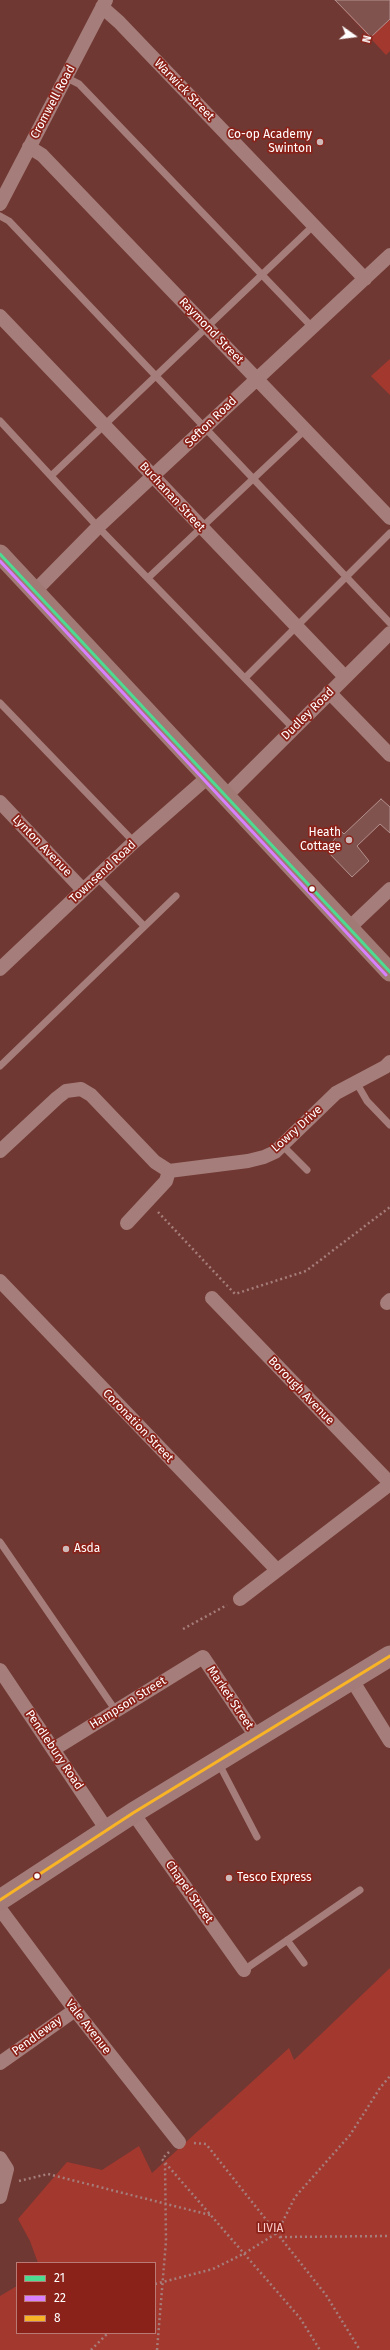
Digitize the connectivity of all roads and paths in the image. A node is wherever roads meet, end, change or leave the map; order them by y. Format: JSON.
{"nodes":[{"id":1,"x":104,"y":4,"type":"edge"},
{"id":2,"x":67,"y":78,"type":"junction"},
{"id":3,"x":29,"y":147,"type":"junction"},
{"id":4,"x":0,"y":204,"type":"edge"},
{"id":5,"x":0,"y":216,"type":"edge"},
{"id":6,"x":314,"y":225,"type":"junction"},
{"id":7,"x":390,"y":256,"type":"edge"},
{"id":8,"x":262,"y":275,"type":"junction"},
{"id":9,"x":365,"y":279,"type":"junction"},
{"id":10,"x":0,"y":316,"type":"edge"},
{"id":11,"x":208,"y":327,"type":"junction"},
{"id":12,"x":312,"y":327,"type":"junction"},
{"id":13,"x":156,"y":376,"type":"junction"},
{"id":14,"x":257,"y":378,"type":"junction"},
{"id":15,"x":0,"y":421,"type":"edge"},
{"id":16,"x":104,"y":425,"type":"junction"},
{"id":17,"x":206,"y":428,"type":"junction"},
{"id":18,"x":306,"y":429,"type":"junction"},
{"id":19,"x":52,"y":475,"type":"junction"},
{"id":20,"x":153,"y":477,"type":"junction"},
{"id":21,"x":253,"y":479,"type":"junction"},
{"id":22,"x":390,"y":518,"type":"edge"},
{"id":23,"x":98,"y":527,"type":"junction"},
{"id":24,"x":200,"y":527,"type":"junction"},
{"id":25,"x":390,"y":533,"type":"edge"},
{"id":26,"x":0,"y":554,"type":"edge"},
{"id":27,"x":346,"y":576,"type":"junction"},
{"id":28,"x":149,"y":577,"type":"junction"},
{"id":29,"x":35,"y":590,"type":"junction"},
{"id":30,"x":390,"y":623,"type":"edge"},
{"id":31,"x":296,"y":628,"type":"junction"},
{"id":32,"x":390,"y":633,"type":"edge"},
{"id":33,"x":345,"y":677,"type":"junction"},
{"id":34,"x":245,"y":678,"type":"junction"},
{"id":35,"x":329,"y":692,"type":"junction"},
{"id":36,"x":0,"y":703,"type":"edge"},
{"id":37,"x":293,"y":728,"type":"junction"},
{"id":38,"x":390,"y":755,"type":"edge"},
{"id":39,"x":208,"y":777,"type":"junction"},
{"id":40,"x":226,"y":796,"type":"junction"},
{"id":41,"x":0,"y":802,"type":"edge"},
{"id":42,"x":134,"y":842,"type":"junction"},
{"id":43,"x":97,"y":877,"type":"junction"},
{"id":44,"x":390,"y":889,"type":"edge"},
{"id":45,"x":83,"y":890,"type":"junction"},
{"id":46,"x":176,"y":896,"type":"dead end"},
{"id":47,"x":144,"y":926,"type":"junction"},
{"id":48,"x":348,"y":929,"type":"junction"},
{"id":49,"x":0,"y":969,"type":"edge"},
{"id":50,"x":390,"y":972,"type":"edge"},
{"id":51,"x":0,"y":1066,"type":"edge"},
{"id":52,"x":388,"y":1067,"type":"edge"},
{"id":53,"x":356,"y":1082,"type":"junction"},
{"id":54,"x":390,"y":1125,"type":"edge"},
{"id":55,"x":282,"y":1145,"type":"junction"},
{"id":56,"x":0,"y":1151,"type":"edge"},
{"id":57,"x":306,"y":1170,"type":"dead end"},
{"id":58,"x":169,"y":1171,"type":"junction"},
{"id":59,"x":148,"y":1201,"type":"junction"},
{"id":60,"x":390,"y":1207,"type":"edge"},
{"id":61,"x":127,"y":1223,"type":"dead end"},
{"id":62,"x":0,"y":1281,"type":"edge"},
{"id":63,"x":212,"y":1298,"type":"dead end"},
{"id":64,"x":390,"y":1483,"type":"edge"},
{"id":65,"x":0,"y":1542,"type":"edge"},
{"id":66,"x":277,"y":1570,"type":"junction"},
{"id":67,"x":240,"y":1599,"type":"joint"},
{"id":68,"x":183,"y":1629,"type":"dead end"},
{"id":69,"x":390,"y":1656,"type":"edge"},
{"id":70,"x":203,"y":1657,"type":"joint"},
{"id":71,"x":0,"y":1670,"type":"edge"},
{"id":72,"x":352,"y":1680,"type":"junction"},
{"id":73,"x":116,"y":1711,"type":"junction"},
{"id":74,"x":257,"y":1738,"type":"junction"},
{"id":75,"x":390,"y":1741,"type":"edge"},
{"id":76,"x":54,"y":1749,"type":"junction"},
{"id":77,"x":218,"y":1762,"type":"junction"},
{"id":78,"x":133,"y":1813,"type":"junction"},
{"id":79,"x":107,"y":1830,"type":"junction"},
{"id":80,"x":257,"y":1837,"type":"dead end"},
{"id":81,"x":360,"y":1890,"type":"dead end"},
{"id":82,"x":0,"y":1900,"type":"edge"},
{"id":83,"x":0,"y":1909,"type":"edge"},
{"id":84,"x":288,"y":1940,"type":"junction"},
{"id":85,"x":304,"y":1963,"type":"dead end"},
{"id":86,"x":244,"y":1970,"type":"joint"},
{"id":87,"x":75,"y":2010,"type":"junction"},
{"id":88,"x":0,"y":2063,"type":"edge"},
{"id":89,"x":390,"y":2076,"type":"edge"},
{"id":90,"x":179,"y":2142,"type":"junction"},
{"id":91,"x":0,"y":2158,"type":"edge"},
{"id":92,"x":165,"y":2163,"type":"junction"},
{"id":93,"x":4,"y":2180,"type":"junction"},
{"id":94,"x":0,"y":2197,"type":"edge"},
{"id":95,"x":167,"y":2204,"type":"junction"},
{"id":96,"x":211,"y":2215,"type":"junction"},
{"id":97,"x":277,"y":2233,"type":"junction"},
{"id":98,"x":390,"y":2236,"type":"edge"},
{"id":99,"x":280,"y":2237,"type":"junction"},
{"id":100,"x":245,"y":2253,"type":"junction"},
{"id":101,"x":163,"y":2282,"type":"junction"},
{"id":102,"x":156,"y":2284,"type":"edge"},
{"id":103,"x":107,"y":2334,"type":"edge"},
{"id":104,"x":91,"y":2350,"type":"edge"},
{"id":105,"x":158,"y":2350,"type":"edge"},
{"id":106,"x":320,"y":2350,"type":"edge"},
{"id":107,"x":360,"y":2350,"type":"edge"}],
"edges":[{"from":1,"to":2,"type":"street","name":"Cromwell Road"},
{"from":1,"to":6,"type":"street","name":"Warwick Street"},
{"from":2,"to":3,"type":"street","name":"Cromwell Road"},
{"from":2,"to":8,"type":"lane"},
{"from":3,"to":4,"type":"street","name":"Cromwell Road"},
{"from":3,"to":11,"type":"street","name":"Raymond Street"},
{"from":5,"to":13,"type":"lane"},
{"from":6,"to":8,"type":"lane"},
{"from":6,"to":9,"type":"street","name":"Warwick Street"},
{"from":7,"to":9,"type":"street","name":"Sefton Road"},
{"from":8,"to":11,"type":"lane"},
{"from":8,"to":12,"type":"lane"},
{"from":9,"to":12,"type":"street","name":"Sefton Road"},
{"from":10,"to":16,"type":"street","name":"Buchanan Street"},
{"from":11,"to":13,"type":"lane"},
{"from":11,"to":14,"type":"street","name":"Raymond Street"},
{"from":12,"to":14,"type":"street","name":"Sefton Road"},
{"from":13,"to":16,"type":"lane"},
{"from":13,"to":17,"type":"lane"},
{"from":14,"to":17,"type":"street","name":"Sefton Road"},
{"from":14,"to":18,"type":"street","name":"Raymond Street"},
{"from":15,"to":19,"type":"lane"},
{"from":16,"to":19,"type":"lane"},
{"from":16,"to":20,"type":"street","name":"Buchanan Street"},
{"from":17,"to":20,"type":"street","name":"Sefton Road"},
{"from":17,"to":21,"type":"lane"},
{"from":18,"to":21,"type":"lane"},
{"from":18,"to":22,"type":"street","name":"Raymond Street"},
{"from":19,"to":23,"type":"lane"},
{"from":20,"to":23,"type":"street","name":"Sefton Road"},
{"from":20,"to":24,"type":"street","name":"Buchanan Street"},
{"from":21,"to":24,"type":"lane"},
{"from":21,"to":27,"type":"lane"},
{"from":23,"to":28,"type":"lane"},
{"from":23,"to":29,"type":"street","name":"Sefton Road"},
{"from":24,"to":28,"type":"lane"},
{"from":24,"to":31,"type":"street","name":"Buchanan Street"},
{"from":25,"to":27,"type":"lane"},
{"from":26,"to":29,"type":"main road"},
{"from":27,"to":30,"type":"lane"},
{"from":27,"to":31,"type":"lane"},
{"from":28,"to":34,"type":"lane"},
{"from":29,"to":39,"type":"main road"},
{"from":31,"to":33,"type":"street","name":"Buchanan Street"},
{"from":31,"to":34,"type":"lane"},
{"from":32,"to":33,"type":"street","name":"Dudley Road"},
{"from":33,"to":35,"type":"street","name":"Dudley Road"},
{"from":34,"to":37,"type":"lane"},
{"from":35,"to":37,"type":"street","name":"Dudley Road"},
{"from":35,"to":38,"type":"street"},
{"from":36,"to":42,"type":"lane"},
{"from":37,"to":40,"type":"street","name":"Dudley Road"},
{"from":39,"to":40,"type":"main road"},
{"from":39,"to":42,"type":"street","name":"Townsend Road"},
{"from":40,"to":48,"type":"main road"},
{"from":41,"to":45,"type":"street","name":"Lynton Avenue"},
{"from":42,"to":43,"type":"street","name":"Townsend Road"},
{"from":43,"to":45,"type":"street","name":"Townsend Road"},
{"from":43,"to":47,"type":"lane"},
{"from":44,"to":48,"type":"street"},
{"from":45,"to":49,"type":"street","name":"Townsend Road"},
{"from":46,"to":47,"type":"lane"},
{"from":47,"to":51,"type":"lane"},
{"from":48,"to":50,"type":"main road"},
{"from":52,"to":53,"type":"street","name":"Lowry Drive"},
{"from":53,"to":54,"type":"lane"},
{"from":53,"to":55,"type":"street","name":"Lowry Drive"},
{"from":55,"to":57,"type":"lane"},
{"from":55,"to":58,"type":"street","name":"Lowry Drive"},
{"from":56,"to":58,"type":"street"},
{"from":58,"to":59,"type":"street"},
{"from":59,"to":60,"type":"path"},
{"from":59,"to":61,"type":"street"},
{"from":62,"to":66,"type":"street","name":"Coronation Street"},
{"from":63,"to":64,"type":"street","name":"Borough Avenue"},
{"from":64,"to":66,"type":"street"},
{"from":65,"to":73,"type":"lane"},
{"from":66,"to":67,"type":"street"},
{"from":67,"to":68,"type":"path"},
{"from":69,"to":72,"type":"main road"},
{"from":70,"to":73,"type":"street","name":"Hampson Street"},
{"from":70,"to":74,"type":"street","name":"Market Street"},
{"from":71,"to":76,"type":"street","name":"Pendlebury Road"},
{"from":72,"to":74,"type":"main road"},
{"from":72,"to":75,"type":"street"},
{"from":73,"to":76,"type":"street","name":"Hampson Street"},
{"from":74,"to":77,"type":"main road"},
{"from":76,"to":79,"type":"street","name":"Pendlebury Road"},
{"from":77,"to":78,"type":"main road"},
{"from":77,"to":80,"type":"lane"},
{"from":78,"to":79,"type":"main road"},
{"from":78,"to":86,"type":"street","name":"Chapel Street"},
{"from":79,"to":82,"type":"main road"},
{"from":81,"to":84,"type":"lane"},
{"from":83,"to":87,"type":"street","name":"Vale Avenue"},
{"from":84,"to":85,"type":"lane"},
{"from":84,"to":86,"type":"lane"},
{"from":87,"to":88,"type":"street","name":"Pendleway"},
{"from":87,"to":90,"type":"street","name":"Vale Avenue"},
{"from":89,"to":97,"type":"path"},
{"from":90,"to":92,"type":"path"},
{"from":90,"to":97,"type":"path"},
{"from":91,"to":93,"type":"street"},
{"from":92,"to":95,"type":"path"},
{"from":92,"to":96,"type":"path"},
{"from":93,"to":94,"type":"street"},
{"from":93,"to":95,"type":"path"},
{"from":95,"to":96,"type":"path"},
{"from":95,"to":101,"type":"path"},
{"from":96,"to":100,"type":"path"},
{"from":97,"to":99,"type":"path"},
{"from":97,"to":100,"type":"path"},
{"from":98,"to":99,"type":"path"},
{"from":99,"to":107,"type":"path"},
{"from":100,"to":101,"type":"path"},
{"from":100,"to":106,"type":"path"},
{"from":101,"to":102,"type":"path"},
{"from":101,"to":105,"type":"path"},
{"from":103,"to":104,"type":"path"}]}
